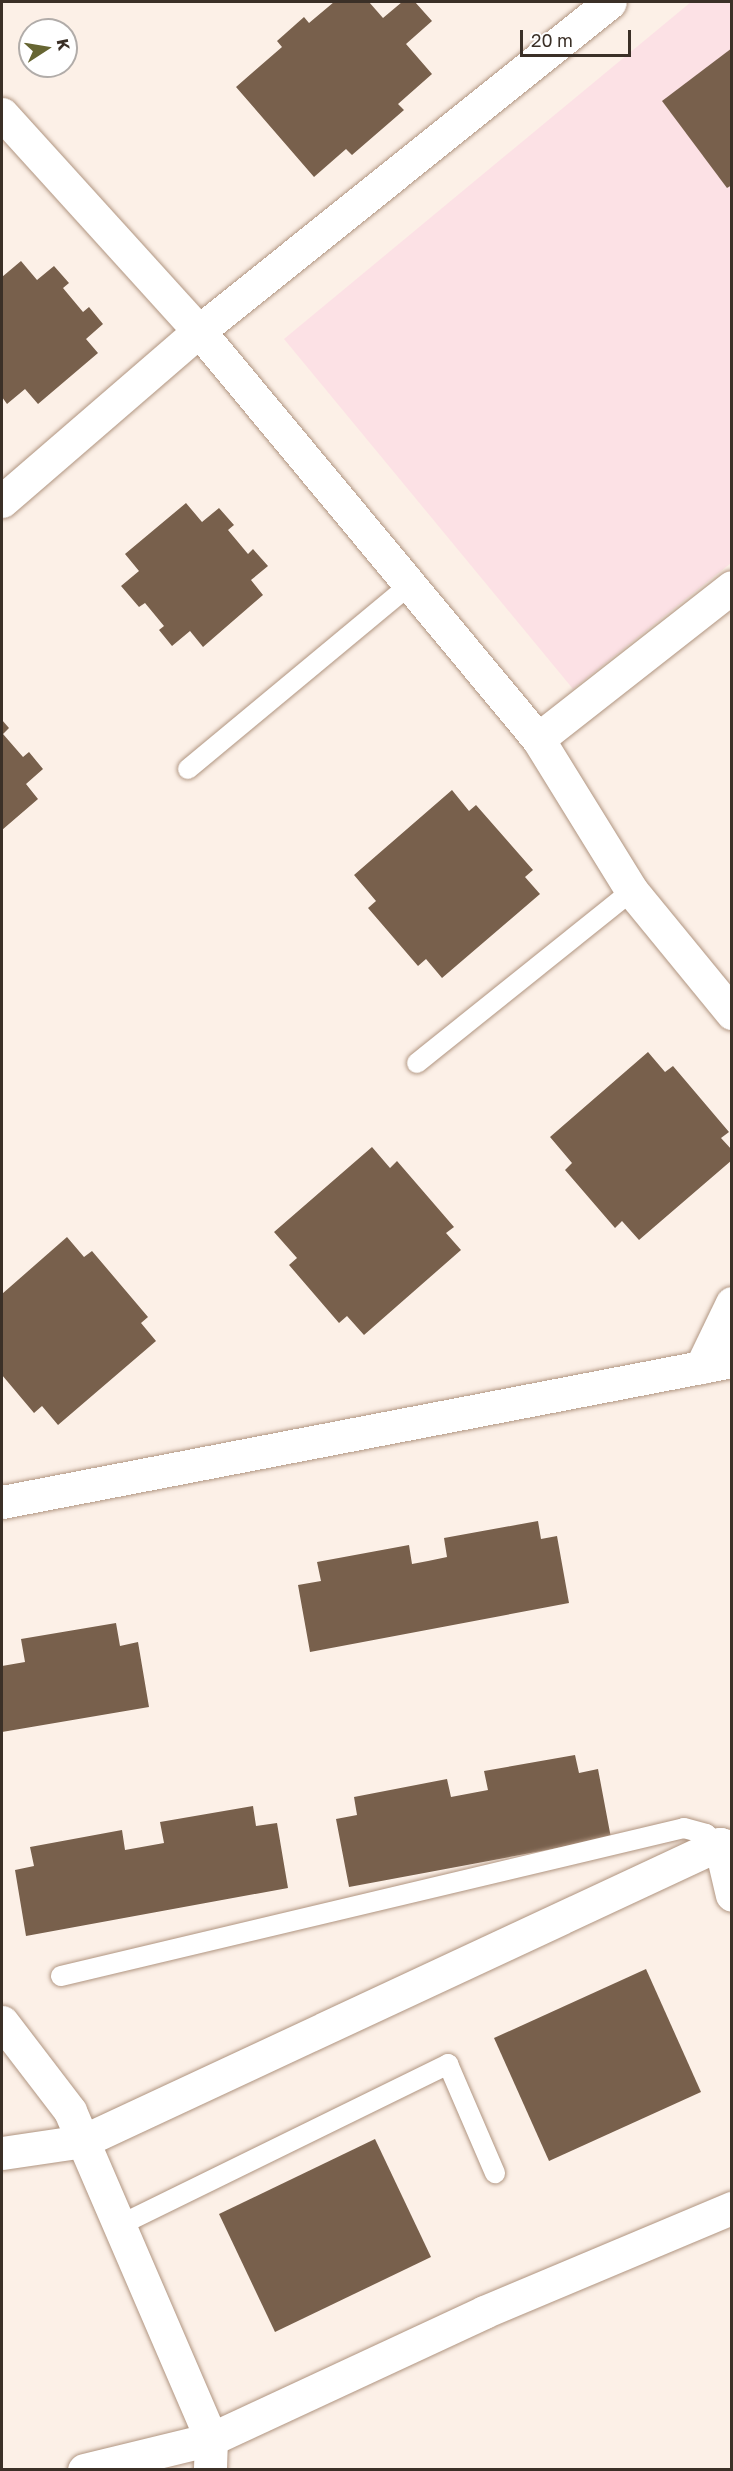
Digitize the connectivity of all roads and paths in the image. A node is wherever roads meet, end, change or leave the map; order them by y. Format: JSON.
{"nodes":[{"id":1,"x":610,"y":2,"type":"edge"},
{"id":2,"x":2,"y":114,"type":"edge"},
{"id":3,"x":200,"y":331,"type":"junction"},
{"id":4,"x":2,"y":501,"type":"edge"},
{"id":5,"x":410,"y":585,"type":"junction"},
{"id":6,"x":732,"y":587,"type":"edge"},
{"id":7,"x":538,"y":739,"type":"junction"},
{"id":8,"x":188,"y":769,"type":"dead end"},
{"id":9,"x":632,"y":891,"type":"junction"},
{"id":10,"x":732,"y":1012,"type":"edge"},
{"id":11,"x":417,"y":1063,"type":"dead end"},
{"id":12,"x":732,"y":1303,"type":"edge"},
{"id":13,"x":716,"y":1364,"type":"edge"},
{"id":14,"x":2,"y":1502,"type":"edge"},
{"id":15,"x":726,"y":1845,"type":"edge"},
{"id":16,"x":732,"y":1895,"type":"edge"},
{"id":17,"x":61,"y":1976,"type":"dead end"},
{"id":18,"x":2,"y":2022,"type":"edge"},
{"id":19,"x":83,"y":2141,"type":"junction"},
{"id":20,"x":2,"y":2153,"type":"edge"},
{"id":21,"x":495,"y":2173,"type":"dead end"},
{"id":22,"x":732,"y":2208,"type":"edge"},
{"id":23,"x":118,"y":2226,"type":"junction"},
{"id":24,"x":210,"y":2454,"type":"edge"},
{"id":25,"x":84,"y":2469,"type":"edge"}],
"edges":[{"from":1,"to":3,"type":"street"},
{"from":2,"to":3,"type":"street"},
{"from":3,"to":4,"type":"street"},
{"from":3,"to":5,"type":"street"},
{"from":5,"to":7,"type":"street"},
{"from":5,"to":8,"type":"lane"},
{"from":6,"to":7,"type":"street"},
{"from":7,"to":9,"type":"street"},
{"from":9,"to":10,"type":"street"},
{"from":9,"to":11,"type":"lane"},
{"from":12,"to":13,"type":"street"},
{"from":13,"to":14,"type":"street"},
{"from":15,"to":16,"type":"street"},
{"from":15,"to":17,"type":"lane"},
{"from":15,"to":19,"type":"street"},
{"from":18,"to":19,"type":"street"},
{"from":19,"to":20,"type":"street"},
{"from":19,"to":23,"type":"street"},
{"from":21,"to":23,"type":"lane"},
{"from":22,"to":24,"type":"street"},
{"from":23,"to":24,"type":"street"},
{"from":24,"to":25,"type":"street"}]}
